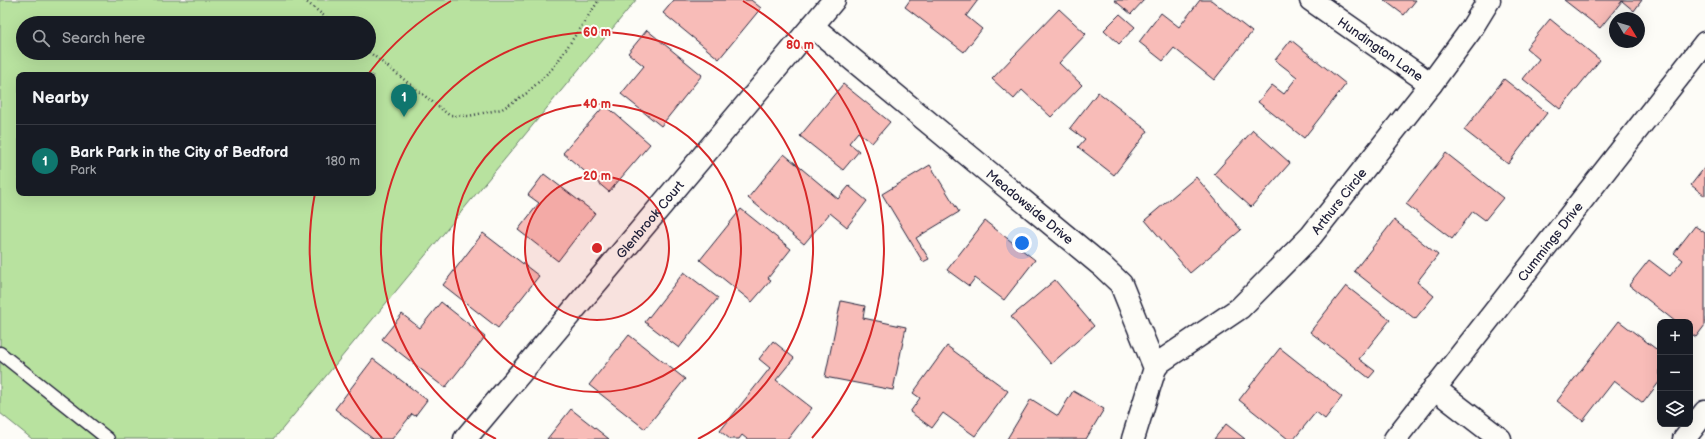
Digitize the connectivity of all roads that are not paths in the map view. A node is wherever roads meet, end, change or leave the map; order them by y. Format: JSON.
{"nodes":[{"id":1,"x":834,"y":0,"type":"edge"},
{"id":2,"x":1312,"y":0,"type":"edge"},
{"id":3,"x":1489,"y":0,"type":"edge"},
{"id":4,"x":812,"y":26,"type":"junction"},
{"id":5,"x":1705,"y":43,"type":"edge"},
{"id":6,"x":1431,"y":84,"type":"junction"},
{"id":7,"x":0,"y":353,"type":"edge"},
{"id":8,"x":1154,"y":368,"type":"junction"},
{"id":9,"x":1434,"y":388,"type":"junction"},
{"id":10,"x":1705,"y":412,"type":"edge"},
{"id":11,"x":108,"y":439,"type":"edge"},
{"id":12,"x":465,"y":439,"type":"edge"},
{"id":13,"x":1133,"y":439,"type":"edge"},
{"id":14,"x":1395,"y":439,"type":"edge"},
{"id":15,"x":1500,"y":439,"type":"edge"},
{"id":16,"x":1684,"y":439,"type":"edge"}],
"edges":[{"from":1,"to":4,"type":"street","name":"Glenbrook Court"},
{"from":2,"to":6,"type":"street","name":"Hundington Lane"},
{"from":3,"to":6,"type":"street","name":"Arthurs Circle"},
{"from":4,"to":8,"type":"street","name":"Meadowside Drive"},
{"from":4,"to":12,"type":"street","name":"Glenbrook Court"},
{"from":5,"to":9,"type":"street","name":"Cummings Drive"},
{"from":6,"to":8,"type":"street","name":"Arthurs Circle"},
{"from":7,"to":11,"type":"lane"},
{"from":8,"to":13,"type":"street"},
{"from":9,"to":14,"type":"street","name":"Cummings Drive"},
{"from":9,"to":15,"type":"street"},
{"from":10,"to":16,"type":"street"}]}
